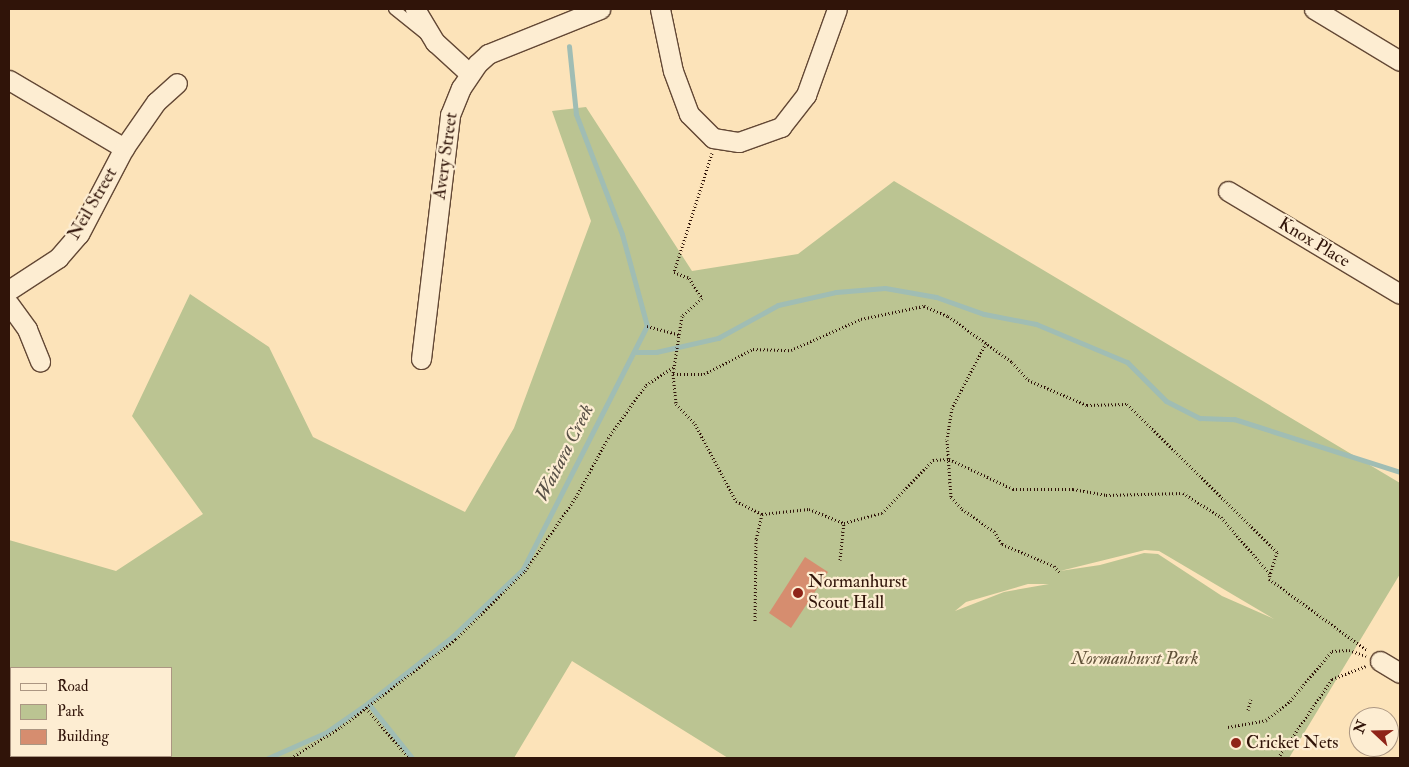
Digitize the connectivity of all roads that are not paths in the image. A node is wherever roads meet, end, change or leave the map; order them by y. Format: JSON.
{"nodes":[{"id":1,"x":394,"y":9,"type":"edge"},
{"id":2,"x":415,"y":9,"type":"edge"},
{"id":3,"x":600,"y":9,"type":"edge"},
{"id":4,"x":660,"y":9,"type":"edge"},
{"id":5,"x":837,"y":9,"type":"edge"},
{"id":6,"x":1314,"y":9,"type":"edge"},
{"id":7,"x":436,"y":42,"type":"junction"},
{"id":8,"x":1400,"y":61,"type":"edge"},
{"id":9,"x":470,"y":74,"type":"junction"},
{"id":10,"x":9,"y":80,"type":"edge"},
{"id":11,"x":177,"y":83,"type":"dead end"},
{"id":12,"x":124,"y":148,"type":"junction"},
{"id":13,"x":1228,"y":191,"type":"dead end"},
{"id":14,"x":9,"y":290,"type":"edge"},
{"id":15,"x":1400,"y":294,"type":"edge"},
{"id":16,"x":9,"y":304,"type":"edge"},
{"id":17,"x":421,"y":359,"type":"dead end"},
{"id":18,"x":40,"y":362,"type":"dead end"},
{"id":19,"x":1380,"y":661,"type":"road end"},
{"id":20,"x":1400,"y":673,"type":"edge"}],
"edges":[{"from":1,"to":7,"type":"lane"},
{"from":2,"to":7,"type":"street"},
{"from":3,"to":9,"type":"street","name":"Avery Street"},
{"from":4,"to":5,"type":"street"},
{"from":6,"to":8,"type":"street"},
{"from":7,"to":9,"type":"street"},
{"from":9,"to":17,"type":"street","name":"Avery Street"},
{"from":10,"to":12,"type":"street"},
{"from":11,"to":12,"type":"street","name":"Neil Street"},
{"from":12,"to":14,"type":"street","name":"Neil Street"},
{"from":13,"to":15,"type":"street","name":"Knox Place"},
{"from":16,"to":18,"type":"street"},
{"from":19,"to":20,"type":"street"}]}
